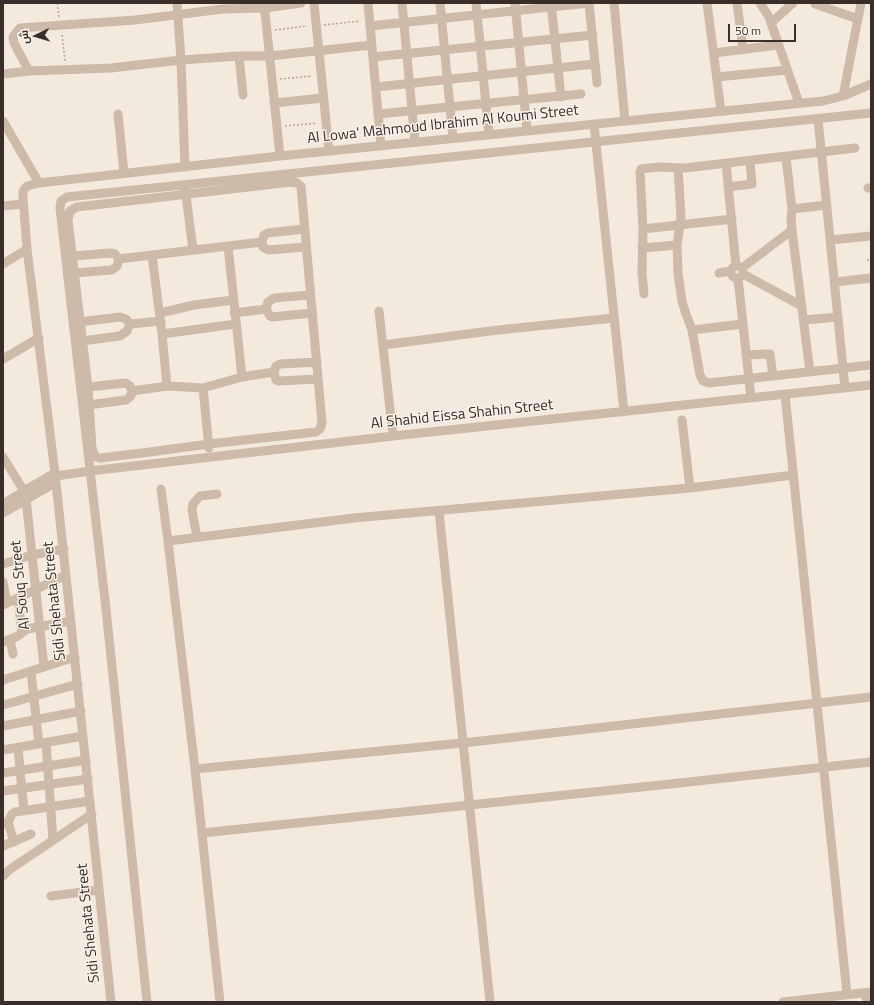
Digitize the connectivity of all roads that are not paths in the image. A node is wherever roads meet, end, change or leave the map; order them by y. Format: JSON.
{"nodes":[{"id":1,"x":177,"y":3,"type":"edge"},
{"id":2,"x":301,"y":3,"type":"edge"},
{"id":3,"x":314,"y":3,"type":"edge"},
{"id":4,"x":368,"y":3,"type":"edge"},
{"id":5,"x":402,"y":3,"type":"edge"},
{"id":6,"x":440,"y":3,"type":"edge"},
{"id":7,"x":476,"y":3,"type":"edge"},
{"id":8,"x":589,"y":3,"type":"edge"},
{"id":9,"x":614,"y":3,"type":"edge"},
{"id":10,"x":707,"y":3,"type":"edge"},
{"id":11,"x":737,"y":3,"type":"edge"},
{"id":12,"x":760,"y":3,"type":"edge"},
{"id":13,"x":793,"y":3,"type":"edge"},
{"id":14,"x":861,"y":3,"type":"edge"},
{"id":15,"x":815,"y":4,"type":"dead end"},
{"id":16,"x":264,"y":5,"type":"edge"},
{"id":17,"x":551,"y":5,"type":"edge"},
{"id":18,"x":515,"y":7,"type":"edge"},
{"id":19,"x":179,"y":14,"type":"junction"},
{"id":20,"x":477,"y":15,"type":"junction"},
{"id":21,"x":441,"y":19,"type":"junction"},
{"id":22,"x":858,"y":19,"type":"junction"},
{"id":23,"x":404,"y":23,"type":"junction"},
{"id":24,"x":771,"y":23,"type":"junction"},
{"id":25,"x":370,"y":26,"type":"junction"},
{"id":26,"x":593,"y":35,"type":"junction"},
{"id":27,"x":555,"y":39,"type":"junction"},
{"id":28,"x":519,"y":42,"type":"junction"},
{"id":29,"x":372,"y":45,"type":"junction"},
{"id":30,"x":778,"y":45,"type":"junction"},
{"id":31,"x":480,"y":46,"type":"junction"},
{"id":32,"x":743,"y":49,"type":"junction"},
{"id":33,"x":444,"y":50,"type":"junction"},
{"id":34,"x":319,"y":51,"type":"junction"},
{"id":35,"x":714,"y":53,"type":"junction"},
{"id":36,"x":407,"y":54,"type":"junction"},
{"id":37,"x":239,"y":56,"type":"junction"},
{"id":38,"x":270,"y":56,"type":"junction"},
{"id":39,"x":373,"y":57,"type":"junction"},
{"id":40,"x":181,"y":60,"type":"junction"},
{"id":41,"x":595,"y":64,"type":"junction"},
{"id":42,"x":558,"y":68,"type":"junction"},
{"id":43,"x":787,"y":70,"type":"junction"},
{"id":44,"x":29,"y":71,"type":"junction"},
{"id":45,"x":522,"y":72,"type":"junction"},
{"id":46,"x":3,"y":74,"type":"edge"},
{"id":47,"x":484,"y":76,"type":"junction"},
{"id":48,"x":717,"y":77,"type":"junction"},
{"id":49,"x":447,"y":80,"type":"junction"},
{"id":50,"x":597,"y":83,"type":"dead end"},
{"id":51,"x":409,"y":84,"type":"junction"},
{"id":52,"x":871,"y":84,"type":"edge"},
{"id":53,"x":376,"y":87,"type":"junction"},
{"id":54,"x":581,"y":94,"type":"dead end"},
{"id":55,"x":243,"y":95,"type":"dead end"},
{"id":56,"x":561,"y":96,"type":"junction"},
{"id":57,"x":843,"y":96,"type":"junction"},
{"id":58,"x":323,"y":98,"type":"junction"},
{"id":59,"x":524,"y":100,"type":"junction"},
{"id":60,"x":274,"y":103,"type":"junction"},
{"id":61,"x":799,"y":103,"type":"junction"},
{"id":62,"x":486,"y":104,"type":"junction"},
{"id":63,"x":450,"y":107,"type":"junction"},
{"id":64,"x":412,"y":111,"type":"junction"},
{"id":65,"x":721,"y":111,"type":"junction"},
{"id":66,"x":118,"y":114,"type":"dead end"},
{"id":67,"x":378,"y":114,"type":"junction"},
{"id":68,"x":870,"y":114,"type":"edge"},
{"id":69,"x":818,"y":119,"type":"junction"},
{"id":70,"x":3,"y":121,"type":"edge"},
{"id":71,"x":625,"y":121,"type":"junction"},
{"id":72,"x":594,"y":124,"type":"junction"},
{"id":73,"x":527,"y":131,"type":"junction"},
{"id":74,"x":489,"y":135,"type":"junction"},
{"id":75,"x":453,"y":138,"type":"junction"},
{"id":76,"x":415,"y":142,"type":"junction"},
{"id":77,"x":595,"y":142,"type":"junction"},
{"id":78,"x":381,"y":146,"type":"junction"},
{"id":79,"x":855,"y":148,"type":"dead end"},
{"id":80,"x":329,"y":151,"type":"junction"},
{"id":81,"x":821,"y":152,"type":"junction"},
{"id":82,"x":280,"y":156,"type":"junction"},
{"id":83,"x":786,"y":157,"type":"junction"},
{"id":84,"x":750,"y":161,"type":"junction"},
{"id":85,"x":726,"y":163,"type":"junction"},
{"id":86,"x":185,"y":167,"type":"junction"},
{"id":87,"x":678,"y":168,"type":"junction"},
{"id":88,"x":124,"y":173,"type":"junction"},
{"id":89,"x":39,"y":183,"type":"junction"},
{"id":90,"x":728,"y":187,"type":"junction"},
{"id":91,"x":185,"y":189,"type":"junction"},
{"id":92,"x":23,"y":200,"type":"junction"},
{"id":93,"x":827,"y":205,"type":"junction"},
{"id":94,"x":3,"y":206,"type":"edge"},
{"id":95,"x":792,"y":209,"type":"junction"},
{"id":96,"x":732,"y":219,"type":"junction"},
{"id":97,"x":681,"y":224,"type":"junction"},
{"id":98,"x":304,"y":229,"type":"junction"},
{"id":99,"x":644,"y":229,"type":"junction"},
{"id":100,"x":792,"y":230,"type":"junction"},
{"id":101,"x":871,"y":236,"type":"edge"},
{"id":102,"x":830,"y":240,"type":"junction"},
{"id":103,"x":262,"y":242,"type":"junction"},
{"id":104,"x":677,"y":245,"type":"junction"},
{"id":105,"x":228,"y":246,"type":"junction"},
{"id":106,"x":306,"y":247,"type":"junction"},
{"id":107,"x":642,"y":248,"type":"junction"},
{"id":108,"x":28,"y":249,"type":"junction"},
{"id":109,"x":193,"y":250,"type":"junction"},
{"id":110,"x":152,"y":255,"type":"junction"},
{"id":111,"x":73,"y":256,"type":"junction"},
{"id":112,"x":119,"y":259,"type":"junction"},
{"id":113,"x":3,"y":264,"type":"edge"},
{"id":114,"x":738,"y":272,"type":"junction"},
{"id":115,"x":74,"y":273,"type":"junction"},
{"id":116,"x":719,"y":273,"type":"dead end"},
{"id":117,"x":871,"y":278,"type":"edge"},
{"id":118,"x":835,"y":282,"type":"junction"},
{"id":119,"x":644,"y":294,"type":"dead end"},
{"id":120,"x":310,"y":295,"type":"junction"},
{"id":121,"x":233,"y":300,"type":"junction"},
{"id":122,"x":800,"y":304,"type":"junction"},
{"id":123,"x":266,"y":309,"type":"junction"},
{"id":124,"x":379,"y":310,"type":"dead end"},
{"id":125,"x":234,"y":313,"type":"junction"},
{"id":126,"x":312,"y":313,"type":"junction"},
{"id":127,"x":160,"y":316,"type":"junction"},
{"id":128,"x":838,"y":317,"type":"junction"},
{"id":129,"x":614,"y":318,"type":"junction"},
{"id":130,"x":804,"y":320,"type":"junction"},
{"id":131,"x":79,"y":322,"type":"junction"},
{"id":132,"x":130,"y":324,"type":"junction"},
{"id":133,"x":236,"y":324,"type":"junction"},
{"id":134,"x":743,"y":324,"type":"junction"},
{"id":135,"x":692,"y":330,"type":"junction"},
{"id":136,"x":162,"y":334,"type":"junction"},
{"id":137,"x":39,"y":338,"type":"junction"},
{"id":138,"x":82,"y":341,"type":"junction"},
{"id":139,"x":383,"y":345,"type":"junction"},
{"id":140,"x":746,"y":355,"type":"junction"},
{"id":141,"x":3,"y":358,"type":"edge"},
{"id":142,"x":317,"y":362,"type":"junction"},
{"id":143,"x":871,"y":365,"type":"edge"},
{"id":144,"x":843,"y":368,"type":"junction"},
{"id":145,"x":82,"y":371,"type":"junction"},
{"id":146,"x":274,"y":372,"type":"junction"},
{"id":147,"x":810,"y":372,"type":"junction"},
{"id":148,"x":773,"y":376,"type":"junction"},
{"id":149,"x":242,"y":377,"type":"junction"},
{"id":150,"x":748,"y":378,"type":"junction"},
{"id":151,"x":318,"y":379,"type":"junction"},
{"id":152,"x":871,"y":385,"type":"edge"},
{"id":153,"x":166,"y":386,"type":"junction"},
{"id":154,"x":88,"y":387,"type":"junction"},
{"id":155,"x":203,"y":388,"type":"junction"},
{"id":156,"x":845,"y":388,"type":"junction"},
{"id":157,"x":132,"y":391,"type":"junction"},
{"id":158,"x":785,"y":394,"type":"junction"},
{"id":159,"x":751,"y":398,"type":"junction"},
{"id":160,"x":88,"y":405,"type":"junction"},
{"id":161,"x":624,"y":412,"type":"junction"},
{"id":162,"x":682,"y":420,"type":"dead end"},
{"id":163,"x":393,"y":436,"type":"junction"},
{"id":164,"x":209,"y":444,"type":"junction"},
{"id":165,"x":3,"y":457,"type":"edge"},
{"id":166,"x":211,"y":457,"type":"junction"},
{"id":167,"x":90,"y":471,"type":"junction"},
{"id":168,"x":793,"y":475,"type":"junction"},
{"id":169,"x":56,"y":477,"type":"junction"},
{"id":170,"x":690,"y":488,"type":"junction"},
{"id":171,"x":161,"y":489,"type":"dead end"},
{"id":172,"x":217,"y":494,"type":"dead end"},
{"id":173,"x":25,"y":495,"type":"junction"},
{"id":174,"x":3,"y":504,"type":"edge"},
{"id":175,"x":439,"y":511,"type":"junction"},
{"id":176,"x":3,"y":513,"type":"edge"},
{"id":177,"x":197,"y":538,"type":"junction"},
{"id":178,"x":168,"y":540,"type":"junction"},
{"id":179,"x":64,"y":549,"type":"junction"},
{"id":180,"x":32,"y":555,"type":"junction"},
{"id":181,"x":3,"y":564,"type":"edge"},
{"id":182,"x":66,"y":575,"type":"junction"},
{"id":183,"x":3,"y":582,"type":"edge"},
{"id":184,"x":36,"y":590,"type":"junction"},
{"id":185,"x":18,"y":598,"type":"junction"},
{"id":186,"x":5,"y":604,"type":"edge"},
{"id":187,"x":71,"y":621,"type":"junction"},
{"id":188,"x":40,"y":627,"type":"junction"},
{"id":189,"x":22,"y":633,"type":"junction"},
{"id":190,"x":7,"y":641,"type":"edge"},
{"id":191,"x":13,"y":654,"type":"dead end"},
{"id":192,"x":75,"y":657,"type":"junction"},
{"id":193,"x":44,"y":667,"type":"junction"},
{"id":194,"x":31,"y":672,"type":"junction"},
{"id":195,"x":3,"y":680,"type":"edge"},
{"id":196,"x":78,"y":684,"type":"junction"},
{"id":197,"x":34,"y":696,"type":"junction"},
{"id":198,"x":871,"y":697,"type":"edge"},
{"id":199,"x":817,"y":703,"type":"junction"},
{"id":200,"x":3,"y":706,"type":"edge"},
{"id":201,"x":81,"y":711,"type":"junction"},
{"id":202,"x":36,"y":720,"type":"junction"},
{"id":203,"x":3,"y":726,"type":"edge"},
{"id":204,"x":83,"y":736,"type":"junction"},
{"id":205,"x":463,"y":743,"type":"junction"},
{"id":206,"x":43,"y":744,"type":"junction"},
{"id":207,"x":18,"y":748,"type":"junction"},
{"id":208,"x":3,"y":750,"type":"edge"},
{"id":209,"x":86,"y":760,"type":"junction"},
{"id":210,"x":871,"y":762,"type":"edge"},
{"id":211,"x":48,"y":766,"type":"junction"},
{"id":212,"x":824,"y":767,"type":"junction"},
{"id":213,"x":195,"y":769,"type":"junction"},
{"id":214,"x":20,"y":771,"type":"junction"},
{"id":215,"x":3,"y":774,"type":"edge"},
{"id":216,"x":88,"y":779,"type":"junction"},
{"id":217,"x":49,"y":784,"type":"junction"},
{"id":218,"x":22,"y":788,"type":"junction"},
{"id":219,"x":3,"y":791,"type":"edge"},
{"id":220,"x":90,"y":801,"type":"junction"},
{"id":221,"x":469,"y":805,"type":"junction"},
{"id":222,"x":51,"y":806,"type":"junction"},
{"id":223,"x":24,"y":811,"type":"junction"},
{"id":224,"x":92,"y":814,"type":"junction"},
{"id":225,"x":6,"y":823,"type":"edge"},
{"id":226,"x":202,"y":833,"type":"junction"},
{"id":227,"x":31,"y":834,"type":"dead end"},
{"id":228,"x":53,"y":840,"type":"junction"},
{"id":229,"x":14,"y":842,"type":"junction"},
{"id":230,"x":3,"y":846,"type":"edge"},
{"id":231,"x":3,"y":876,"type":"edge"},
{"id":232,"x":99,"y":890,"type":"junction"},
{"id":233,"x":52,"y":896,"type":"dead end"},
{"id":234,"x":867,"y":992,"type":"edge"},
{"id":235,"x":847,"y":994,"type":"junction"},
{"id":236,"x":112,"y":1002,"type":"edge"},
{"id":237,"x":146,"y":1002,"type":"edge"},
{"id":238,"x":220,"y":1002,"type":"edge"},
{"id":239,"x":490,"y":1002,"type":"edge"},
{"id":240,"x":783,"y":1002,"type":"edge"},
{"id":241,"x":868,"y":1002,"type":"edge"}],
"edges":[{"from":1,"to":19,"type":"street"},
{"from":2,"to":16,"type":"street"},
{"from":3,"to":34,"type":"street"},
{"from":4,"to":25,"type":"street"},
{"from":5,"to":23,"type":"street"},
{"from":6,"to":21,"type":"street"},
{"from":7,"to":20,"type":"street"},
{"from":8,"to":17,"type":"street"},
{"from":8,"to":26,"type":"street"},
{"from":9,"to":71,"type":"street"},
{"from":10,"to":35,"type":"street"},
{"from":11,"to":32,"type":"street"},
{"from":12,"to":24,"type":"street"},
{"from":13,"to":24,"type":"street"},
{"from":14,"to":22,"type":"street"},
{"from":15,"to":22,"type":"street"},
{"from":16,"to":19,"type":"street"},
{"from":16,"to":38,"type":"street"},
{"from":17,"to":18,"type":"street"},
{"from":17,"to":27,"type":"street"},
{"from":18,"to":20,"type":"street"},
{"from":18,"to":28,"type":"street"},
{"from":19,"to":40,"type":"street"},
{"from":19,"to":44,"type":"street"},
{"from":20,"to":21,"type":"street"},
{"from":20,"to":31,"type":"street"},
{"from":21,"to":23,"type":"street"},
{"from":21,"to":33,"type":"street"},
{"from":22,"to":57,"type":"street"},
{"from":23,"to":25,"type":"street"},
{"from":23,"to":36,"type":"street"},
{"from":24,"to":30,"type":"street"},
{"from":25,"to":29,"type":"street"},
{"from":26,"to":27,"type":"street"},
{"from":26,"to":41,"type":"street"},
{"from":27,"to":28,"type":"street"},
{"from":27,"to":42,"type":"street"},
{"from":28,"to":31,"type":"street"},
{"from":28,"to":45,"type":"street"},
{"from":29,"to":34,"type":"street"},
{"from":29,"to":39,"type":"street"},
{"from":30,"to":32,"type":"street"},
{"from":30,"to":43,"type":"street"},
{"from":31,"to":33,"type":"street"},
{"from":31,"to":47,"type":"street"},
{"from":32,"to":35,"type":"street"},
{"from":33,"to":36,"type":"street"},
{"from":33,"to":49,"type":"street"},
{"from":34,"to":38,"type":"street"},
{"from":34,"to":58,"type":"street"},
{"from":35,"to":48,"type":"street"},
{"from":36,"to":39,"type":"street"},
{"from":36,"to":51,"type":"street"},
{"from":37,"to":38,"type":"street"},
{"from":37,"to":40,"type":"street"},
{"from":37,"to":55,"type":"street"},
{"from":38,"to":60,"type":"street"},
{"from":39,"to":53,"type":"street"},
{"from":40,"to":44,"type":"street"},
{"from":40,"to":86,"type":"street"},
{"from":41,"to":42,"type":"street"},
{"from":41,"to":50,"type":"street"},
{"from":42,"to":45,"type":"street"},
{"from":42,"to":56,"type":"street"},
{"from":43,"to":48,"type":"street"},
{"from":43,"to":61,"type":"street"},
{"from":44,"to":46,"type":"street"},
{"from":45,"to":47,"type":"street"},
{"from":45,"to":59,"type":"street"},
{"from":47,"to":49,"type":"street"},
{"from":47,"to":62,"type":"street"},
{"from":48,"to":65,"type":"street"},
{"from":49,"to":51,"type":"street"},
{"from":49,"to":63,"type":"street"},
{"from":51,"to":53,"type":"street"},
{"from":51,"to":64,"type":"street"},
{"from":52,"to":57,"type":"street","name":"Al Lowa' Mahmoud Ibrahim Al Koumi Street"},
{"from":53,"to":67,"type":"street"},
{"from":54,"to":56,"type":"street"},
{"from":56,"to":59,"type":"street"},
{"from":57,"to":61,"type":"street","name":"Al Lowa' Mahmoud Ibrahim Al Koumi Street"},
{"from":58,"to":60,"type":"street"},
{"from":58,"to":80,"type":"street"},
{"from":59,"to":62,"type":"street"},
{"from":59,"to":73,"type":"street"},
{"from":60,"to":82,"type":"street"},
{"from":61,"to":65,"type":"street","name":"Al Lowa' Mahmoud Ibrahim Al Koumi Street"},
{"from":62,"to":63,"type":"street"},
{"from":62,"to":74,"type":"street"},
{"from":63,"to":64,"type":"street"},
{"from":63,"to":75,"type":"street"},
{"from":64,"to":67,"type":"street"},
{"from":64,"to":76,"type":"street"},
{"from":65,"to":71,"type":"street","name":"Al Lowa' Mahmoud Ibrahim Al Koumi Street"},
{"from":66,"to":88,"type":"street"},
{"from":67,"to":78,"type":"street"},
{"from":68,"to":69,"type":"street"},
{"from":69,"to":77,"type":"street"},
{"from":69,"to":81,"type":"street"},
{"from":70,"to":89,"type":"street"},
{"from":71,"to":72,"type":"street","name":"Al Lowa' Mahmoud Ibrahim Al Koumi Street"},
{"from":72,"to":73,"type":"street","name":"Al Lowa' Mahmoud Ibrahim Al Koumi Street"},
{"from":72,"to":77,"type":"street"},
{"from":73,"to":74,"type":"street","name":"Al Lowa' Mahmoud Ibrahim Al Koumi Street"},
{"from":74,"to":75,"type":"street","name":"Al Lowa' Mahmoud Ibrahim Al Koumi Street"},
{"from":75,"to":76,"type":"street","name":"Al Lowa' Mahmoud Ibrahim Al Koumi Street"},
{"from":76,"to":78,"type":"street","name":"Al Lowa' Mahmoud Ibrahim Al Koumi Street"},
{"from":77,"to":91,"type":"street"},
{"from":77,"to":129,"type":"street"},
{"from":78,"to":80,"type":"street","name":"Al Lowa' Mahmoud Ibrahim Al Koumi Street"},
{"from":79,"to":81,"type":"street"},
{"from":80,"to":82,"type":"street","name":"Al Lowa' Mahmoud Ibrahim Al Koumi Street"},
{"from":81,"to":83,"type":"street"},
{"from":81,"to":93,"type":"street"},
{"from":82,"to":86,"type":"street","name":"Al Lowa' Mahmoud Ibrahim Al Koumi Street"},
{"from":83,"to":84,"type":"street"},
{"from":83,"to":95,"type":"street"},
{"from":84,"to":85,"type":"street"},
{"from":84,"to":90,"type":"street"},
{"from":85,"to":87,"type":"street"},
{"from":85,"to":90,"type":"street"},
{"from":86,"to":88,"type":"street","name":"Al Lowa' Mahmoud Ibrahim Al Koumi Street"},
{"from":87,"to":97,"type":"street"},
{"from":87,"to":99,"type":"street"},
{"from":88,"to":89,"type":"street","name":"Al Lowa' Mahmoud Ibrahim Al Koumi Street"},
{"from":89,"to":92,"type":"street","name":"Al Lowa' Mahmoud Ibrahim Al Koumi Street"},
{"from":90,"to":96,"type":"street"},
{"from":91,"to":98,"type":"street"},
{"from":91,"to":109,"type":"street"},
{"from":91,"to":111,"type":"street"},
{"from":91,"to":145,"type":"street"},
{"from":92,"to":94,"type":"street"},
{"from":92,"to":108,"type":"street","name":"Sidi Shehata Street"},
{"from":93,"to":95,"type":"street"},
{"from":93,"to":102,"type":"street"},
{"from":95,"to":100,"type":"street"},
{"from":96,"to":97,"type":"street"},
{"from":96,"to":114,"type":"street"},
{"from":97,"to":99,"type":"street"},
{"from":97,"to":104,"type":"street"},
{"from":98,"to":103,"type":"street"},
{"from":98,"to":106,"type":"street"},
{"from":99,"to":107,"type":"street"},
{"from":100,"to":114,"type":"street"},
{"from":100,"to":122,"type":"street"},
{"from":101,"to":102,"type":"street"},
{"from":102,"to":118,"type":"street"},
{"from":103,"to":105,"type":"street"},
{"from":103,"to":106,"type":"street"},
{"from":104,"to":107,"type":"street"},
{"from":104,"to":135,"type":"street"},
{"from":105,"to":109,"type":"street"},
{"from":105,"to":121,"type":"street"},
{"from":106,"to":120,"type":"street"},
{"from":107,"to":119,"type":"street"},
{"from":108,"to":113,"type":"street"},
{"from":108,"to":137,"type":"street","name":"Sidi Shehata Street"},
{"from":109,"to":110,"type":"street"},
{"from":110,"to":112,"type":"street"},
{"from":110,"to":127,"type":"street"},
{"from":111,"to":112,"type":"street"},
{"from":111,"to":115,"type":"street"},
{"from":112,"to":115,"type":"street"},
{"from":114,"to":116,"type":"street"},
{"from":114,"to":122,"type":"street"},
{"from":114,"to":134,"type":"street"},
{"from":115,"to":131,"type":"street"},
{"from":117,"to":118,"type":"street"},
{"from":118,"to":128,"type":"street"},
{"from":120,"to":123,"type":"street"},
{"from":120,"to":126,"type":"street"},
{"from":121,"to":125,"type":"street"},
{"from":121,"to":127,"type":"street"},
{"from":122,"to":130,"type":"street"},
{"from":123,"to":125,"type":"street"},
{"from":123,"to":126,"type":"street"},
{"from":124,"to":139,"type":"street"},
{"from":125,"to":133,"type":"street"},
{"from":126,"to":142,"type":"street"},
{"from":127,"to":132,"type":"street"},
{"from":127,"to":136,"type":"street"},
{"from":128,"to":130,"type":"street"},
{"from":128,"to":144,"type":"street"},
{"from":129,"to":139,"type":"street"},
{"from":129,"to":161,"type":"street"},
{"from":130,"to":147,"type":"street"},
{"from":131,"to":132,"type":"street"},
{"from":131,"to":138,"type":"street"},
{"from":132,"to":138,"type":"street"},
{"from":133,"to":136,"type":"street"},
{"from":133,"to":149,"type":"street"},
{"from":134,"to":135,"type":"street"},
{"from":134,"to":140,"type":"street"},
{"from":135,"to":150,"type":"street"},
{"from":136,"to":153,"type":"street"},
{"from":137,"to":141,"type":"street"},
{"from":137,"to":169,"type":"street","name":"Sidi Shehata Street"},
{"from":138,"to":145,"type":"street"},
{"from":139,"to":163,"type":"street"},
{"from":140,"to":148,"type":"street"},
{"from":140,"to":150,"type":"street"},
{"from":142,"to":146,"type":"street"},
{"from":142,"to":151,"type":"street"},
{"from":143,"to":144,"type":"street"},
{"from":144,"to":147,"type":"street"},
{"from":144,"to":156,"type":"street"},
{"from":145,"to":154,"type":"street"},
{"from":145,"to":167,"type":"street"},
{"from":146,"to":149,"type":"street"},
{"from":146,"to":151,"type":"street"},
{"from":147,"to":148,"type":"street"},
{"from":148,"to":150,"type":"street"},
{"from":149,"to":155,"type":"street"},
{"from":150,"to":159,"type":"street"},
{"from":151,"to":164,"type":"street"},
{"from":152,"to":156,"type":"street","name":"Al Shahid Eissa Shahin Street"},
{"from":153,"to":155,"type":"street"},
{"from":153,"to":157,"type":"street"},
{"from":154,"to":157,"type":"street"},
{"from":154,"to":160,"type":"street"},
{"from":155,"to":164,"type":"street"},
{"from":156,"to":158,"type":"street","name":"Al Shahid Eissa Shahin Street"},
{"from":157,"to":160,"type":"street"},
{"from":158,"to":159,"type":"street","name":"Al Shahid Eissa Shahin Street"},
{"from":158,"to":168,"type":"street"},
{"from":159,"to":161,"type":"street","name":"Al Shahid Eissa Shahin Street"},
{"from":160,"to":164,"type":"street"},
{"from":161,"to":163,"type":"street","name":"Al Shahid Eissa Shahin Street"},
{"from":162,"to":170,"type":"street"},
{"from":163,"to":166,"type":"street","name":"Al Shahid Eissa Shahin Street"},
{"from":164,"to":166,"type":"street"},
{"from":165,"to":173,"type":"street"},
{"from":166,"to":167,"type":"street","name":"Al Shahid Eissa Shahin Street"},
{"from":167,"to":169,"type":"street","name":"Al Shahid Eissa Shahin Street"},
{"from":167,"to":237,"type":"street"},
{"from":168,"to":170,"type":"street"},
{"from":168,"to":199,"type":"street"},
{"from":169,"to":173,"type":"street"},
{"from":169,"to":179,"type":"street","name":"Sidi Shehata Street"},
{"from":170,"to":175,"type":"street"},
{"from":171,"to":178,"type":"street"},
{"from":172,"to":177,"type":"street"},
{"from":173,"to":174,"type":"street"},
{"from":173,"to":176,"type":"street"},
{"from":173,"to":180,"type":"street","name":"Al Souq Street"},
{"from":175,"to":177,"type":"street"},
{"from":175,"to":205,"type":"street"},
{"from":177,"to":178,"type":"street"},
{"from":178,"to":213,"type":"street"},
{"from":179,"to":180,"type":"street"},
{"from":179,"to":182,"type":"street","name":"Sidi Shehata Street"},
{"from":180,"to":181,"type":"street"},
{"from":180,"to":184,"type":"street","name":"Al Souq Street"},
{"from":182,"to":184,"type":"street"},
{"from":182,"to":187,"type":"street","name":"Sidi Shehata Street"},
{"from":183,"to":186,"type":"street"},
{"from":184,"to":185,"type":"street"},
{"from":184,"to":188,"type":"street","name":"Al Souq Street"},
{"from":185,"to":186,"type":"street"},
{"from":185,"to":189,"type":"street"},
{"from":187,"to":188,"type":"street"},
{"from":187,"to":192,"type":"street","name":"Sidi Shehata Street"},
{"from":188,"to":189,"type":"street"},
{"from":188,"to":193,"type":"street","name":"Al Souq Street"},
{"from":189,"to":190,"type":"street"},
{"from":190,"to":191,"type":"street"},
{"from":192,"to":193,"type":"street"},
{"from":192,"to":196,"type":"street","name":"Sidi Shehata Street"},
{"from":193,"to":194,"type":"street"},
{"from":194,"to":195,"type":"street"},
{"from":194,"to":197,"type":"street"},
{"from":196,"to":197,"type":"street"},
{"from":196,"to":201,"type":"street","name":"Sidi Shehata Street"},
{"from":197,"to":200,"type":"street"},
{"from":197,"to":202,"type":"street"},
{"from":198,"to":199,"type":"street"},
{"from":199,"to":205,"type":"street"},
{"from":199,"to":212,"type":"street"},
{"from":201,"to":202,"type":"street"},
{"from":201,"to":204,"type":"street","name":"Sidi Shehata Street"},
{"from":202,"to":203,"type":"street"},
{"from":202,"to":206,"type":"street"},
{"from":204,"to":206,"type":"street"},
{"from":204,"to":209,"type":"street","name":"Sidi Shehata Street"},
{"from":205,"to":213,"type":"street"},
{"from":205,"to":221,"type":"street"},
{"from":206,"to":207,"type":"street"},
{"from":206,"to":211,"type":"street"},
{"from":207,"to":208,"type":"street"},
{"from":207,"to":214,"type":"street"},
{"from":209,"to":211,"type":"street"},
{"from":209,"to":216,"type":"street","name":"Sidi Shehata Street"},
{"from":210,"to":212,"type":"street"},
{"from":211,"to":214,"type":"street"},
{"from":211,"to":217,"type":"street"},
{"from":212,"to":221,"type":"street"},
{"from":212,"to":235,"type":"street"},
{"from":213,"to":226,"type":"street"},
{"from":214,"to":215,"type":"street"},
{"from":214,"to":218,"type":"street"},
{"from":216,"to":217,"type":"street"},
{"from":216,"to":220,"type":"street","name":"Sidi Shehata Street"},
{"from":217,"to":218,"type":"street"},
{"from":217,"to":222,"type":"street"},
{"from":218,"to":219,"type":"street"},
{"from":218,"to":223,"type":"street"},
{"from":220,"to":222,"type":"street"},
{"from":220,"to":224,"type":"street","name":"Sidi Shehata Street"},
{"from":221,"to":226,"type":"street"},
{"from":221,"to":239,"type":"street"},
{"from":222,"to":223,"type":"street"},
{"from":222,"to":228,"type":"street"},
{"from":223,"to":225,"type":"street"},
{"from":224,"to":228,"type":"street"},
{"from":224,"to":232,"type":"street","name":"Sidi Shehata Street"},
{"from":225,"to":229,"type":"street"},
{"from":226,"to":238,"type":"street"},
{"from":227,"to":229,"type":"street"},
{"from":228,"to":231,"type":"street"},
{"from":229,"to":230,"type":"street"},
{"from":232,"to":233,"type":"street"},
{"from":232,"to":236,"type":"street","name":"Sidi Shehata Street"},
{"from":234,"to":235,"type":"street"},
{"from":234,"to":241,"type":"street"},
{"from":235,"to":240,"type":"street"}]}
